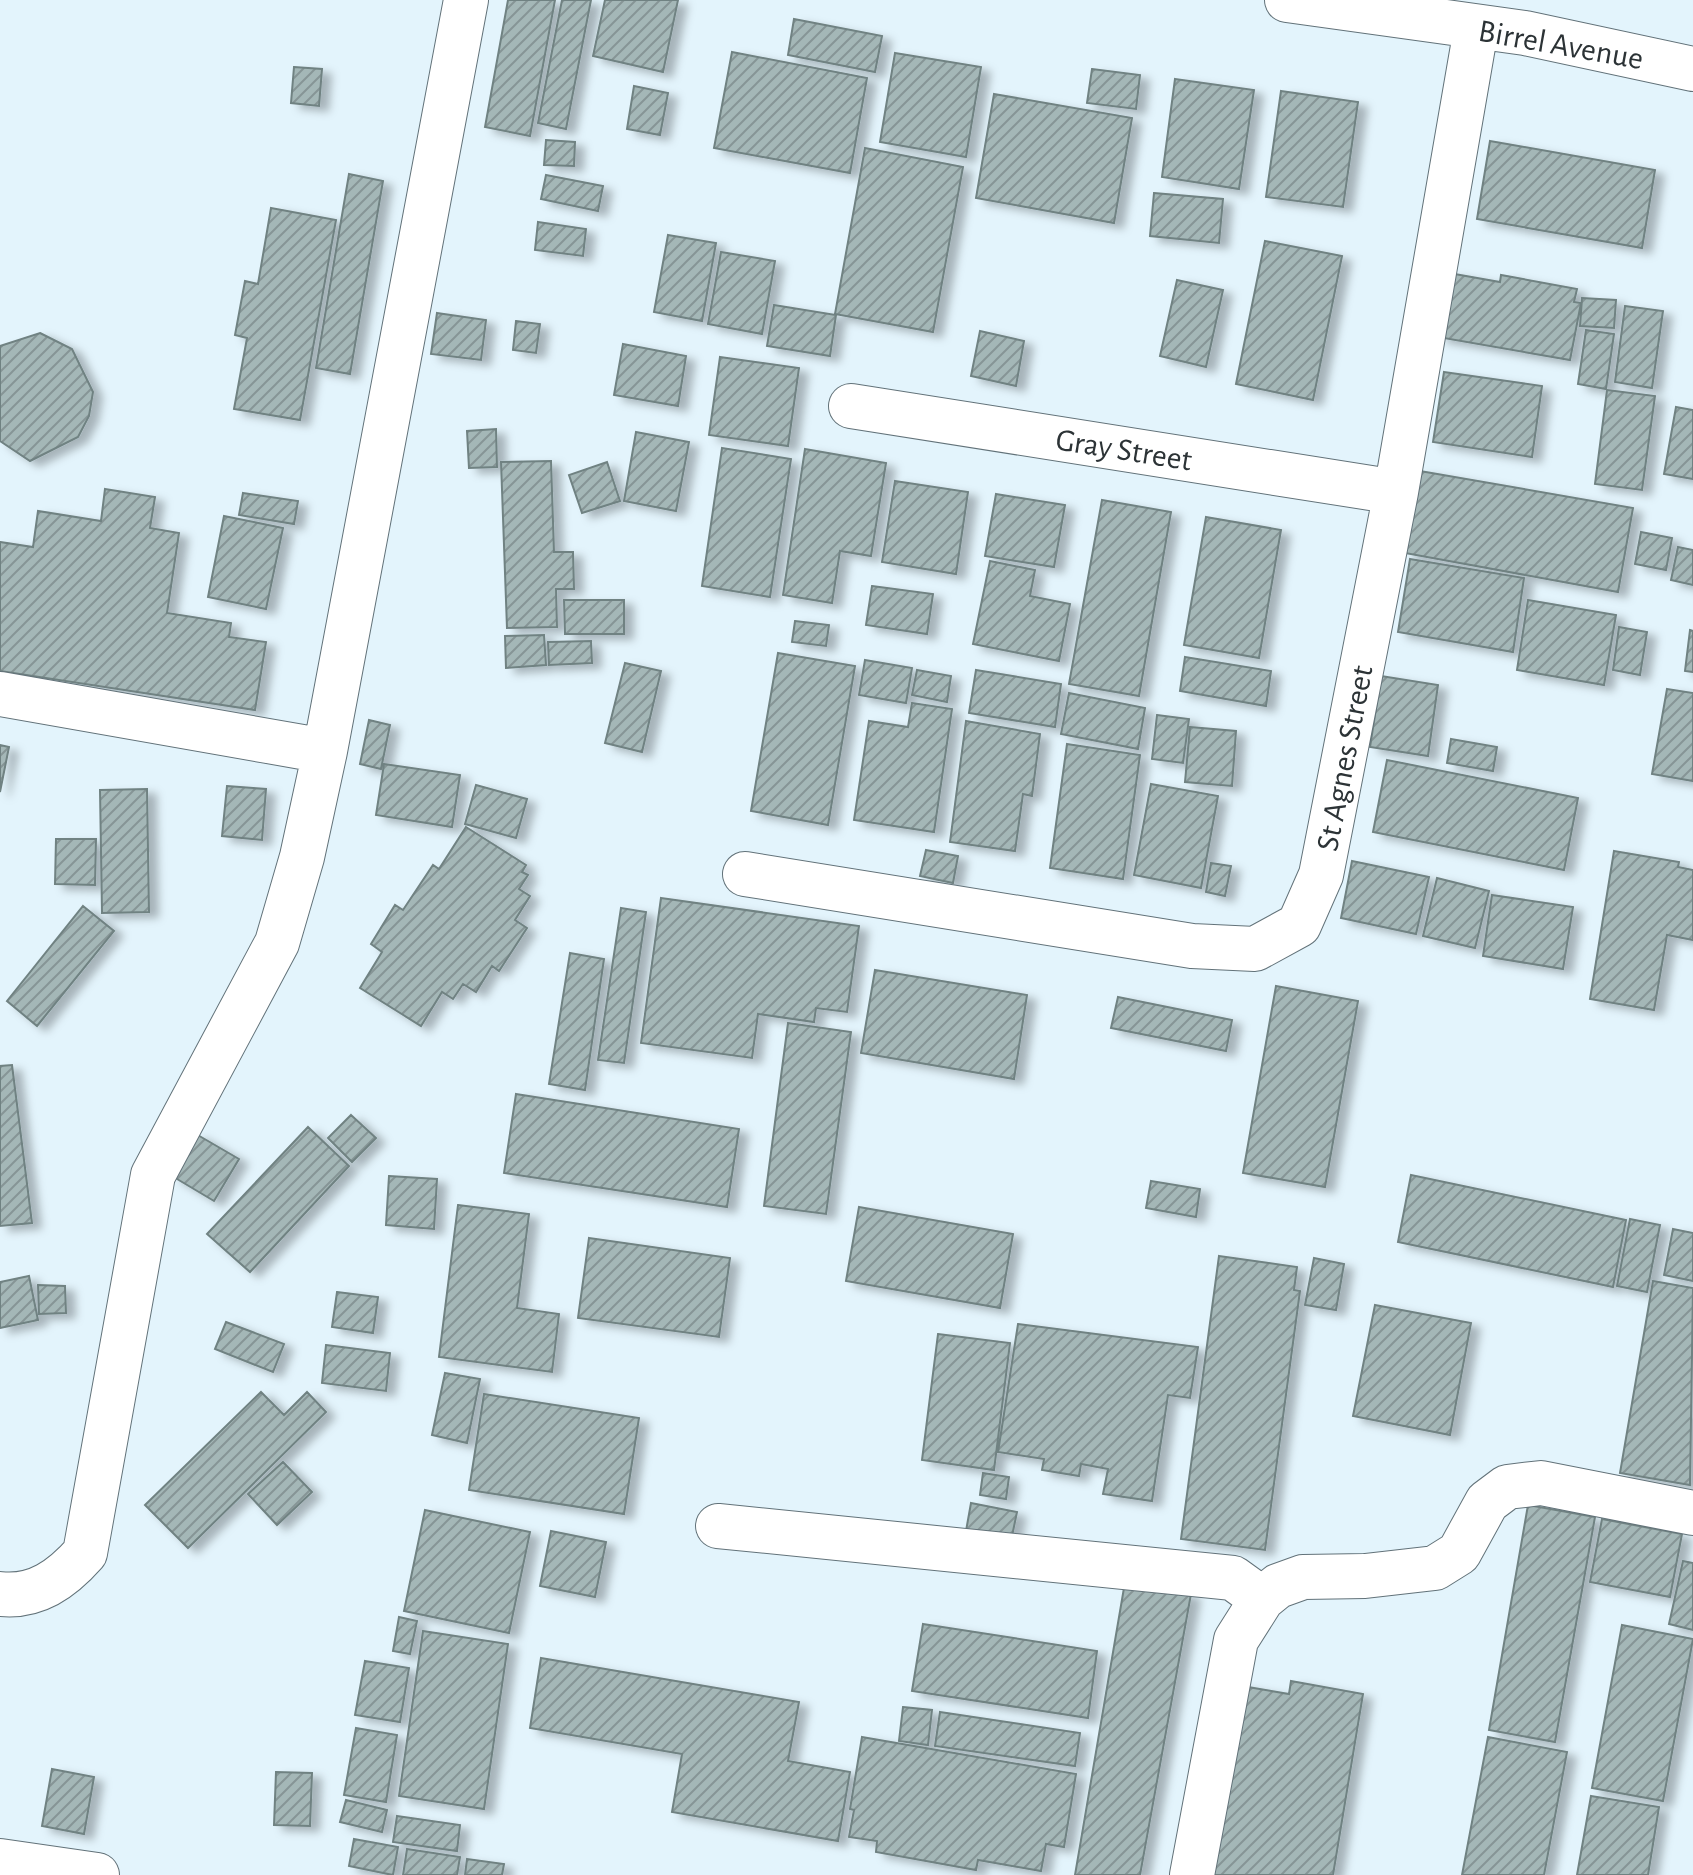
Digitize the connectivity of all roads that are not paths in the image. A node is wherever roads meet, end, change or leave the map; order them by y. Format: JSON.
{"nodes":[{"id":1,"x":466,"y":0,"type":"edge"},
{"id":2,"x":1287,"y":0,"type":"edge"},
{"id":3,"x":1357,"y":5,"type":"edge"},
{"id":4,"x":1451,"y":17,"type":"edge"},
{"id":5,"x":1527,"y":17,"type":"edge"},
{"id":6,"x":1693,"y":69,"type":"edge"},
{"id":7,"x":851,"y":406,"type":"dead end"},
{"id":8,"x":1396,"y":492,"type":"junction"},
{"id":9,"x":0,"y":694,"type":"edge"},
{"id":10,"x":325,"y":751,"type":"junction"},
{"id":11,"x":745,"y":874,"type":"dead end"},
{"id":12,"x":1693,"y":1513,"type":"edge"},
{"id":13,"x":718,"y":1526,"type":"dead end"},
{"id":14,"x":0,"y":1594,"type":"edge"},
{"id":15,"x":1262,"y":1599,"type":"junction"},
{"id":16,"x":0,"y":1861,"type":"edge"},
{"id":17,"x":97,"y":1875,"type":"edge"},
{"id":18,"x":1192,"y":1875,"type":"edge"}],
"edges":[{"from":1,"to":10,"type":"street"},
{"from":2,"to":3,"type":"street","name":"Birrel Avenue"},
{"from":3,"to":4,"type":"street","name":"Birrel Avenue"},
{"from":4,"to":5,"type":"street","name":"Birrel Avenue"},
{"from":4,"to":8,"type":"street","name":"St Agnes Street"},
{"from":5,"to":6,"type":"street","name":"Birrel Avenue"},
{"from":7,"to":8,"type":"street","name":"Gray Street"},
{"from":8,"to":11,"type":"street","name":"St Agnes Street"},
{"from":9,"to":10,"type":"street"},
{"from":10,"to":14,"type":"street"},
{"from":12,"to":15,"type":"street"},
{"from":13,"to":15,"type":"street"},
{"from":15,"to":18,"type":"street"},
{"from":16,"to":17,"type":"street"}]}
